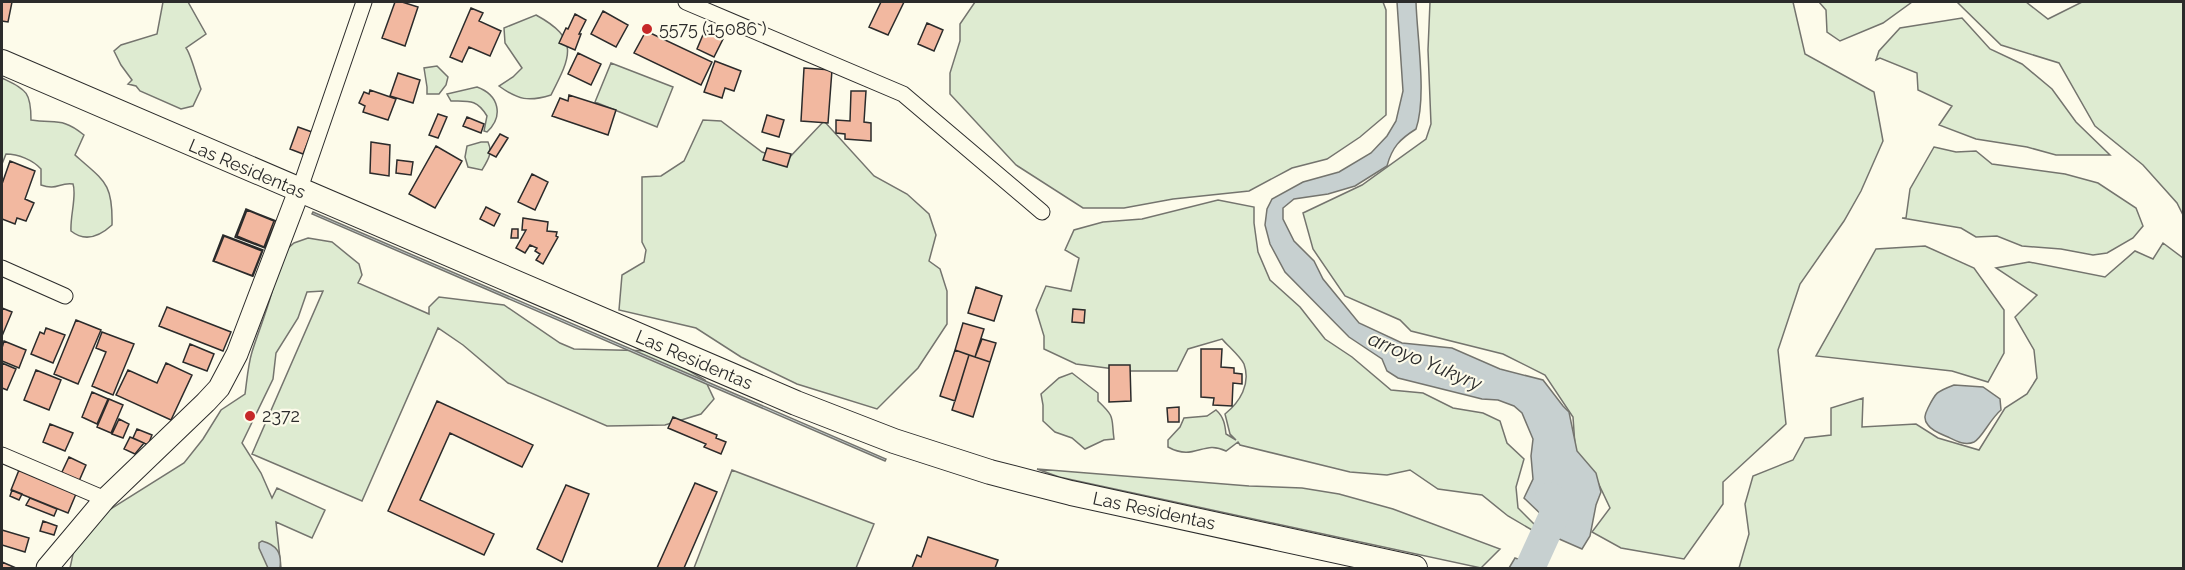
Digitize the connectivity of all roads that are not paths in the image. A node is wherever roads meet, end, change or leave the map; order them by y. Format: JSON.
{"nodes":[{"id":1,"x":364,"y":2,"type":"edge"},
{"id":2,"x":686,"y":2,"type":"edge"},
{"id":3,"x":2,"y":62,"type":"edge"},
{"id":4,"x":298,"y":191,"type":"junction"},
{"id":5,"x":1042,"y":212,"type":"dead end"},
{"id":6,"x":2,"y":268,"type":"edge"},
{"id":7,"x":65,"y":296,"type":"dead end"},
{"id":8,"x":2,"y":455,"type":"edge"},
{"id":9,"x":105,"y":499,"type":"junction"},
{"id":10,"x":47,"y":568,"type":"edge"},
{"id":11,"x":1415,"y":568,"type":"edge"}],
"edges":[{"from":1,"to":4,"type":"street"},
{"from":2,"to":5,"type":"street"},
{"from":3,"to":4,"type":"main road","name":"Las Residentas"},
{"from":4,"to":9,"type":"main road"},
{"from":4,"to":11,"type":"main road","name":"Las Residentas"},
{"from":6,"to":7,"type":"street"},
{"from":8,"to":9,"type":"street"},
{"from":9,"to":10,"type":"main road"}]}
